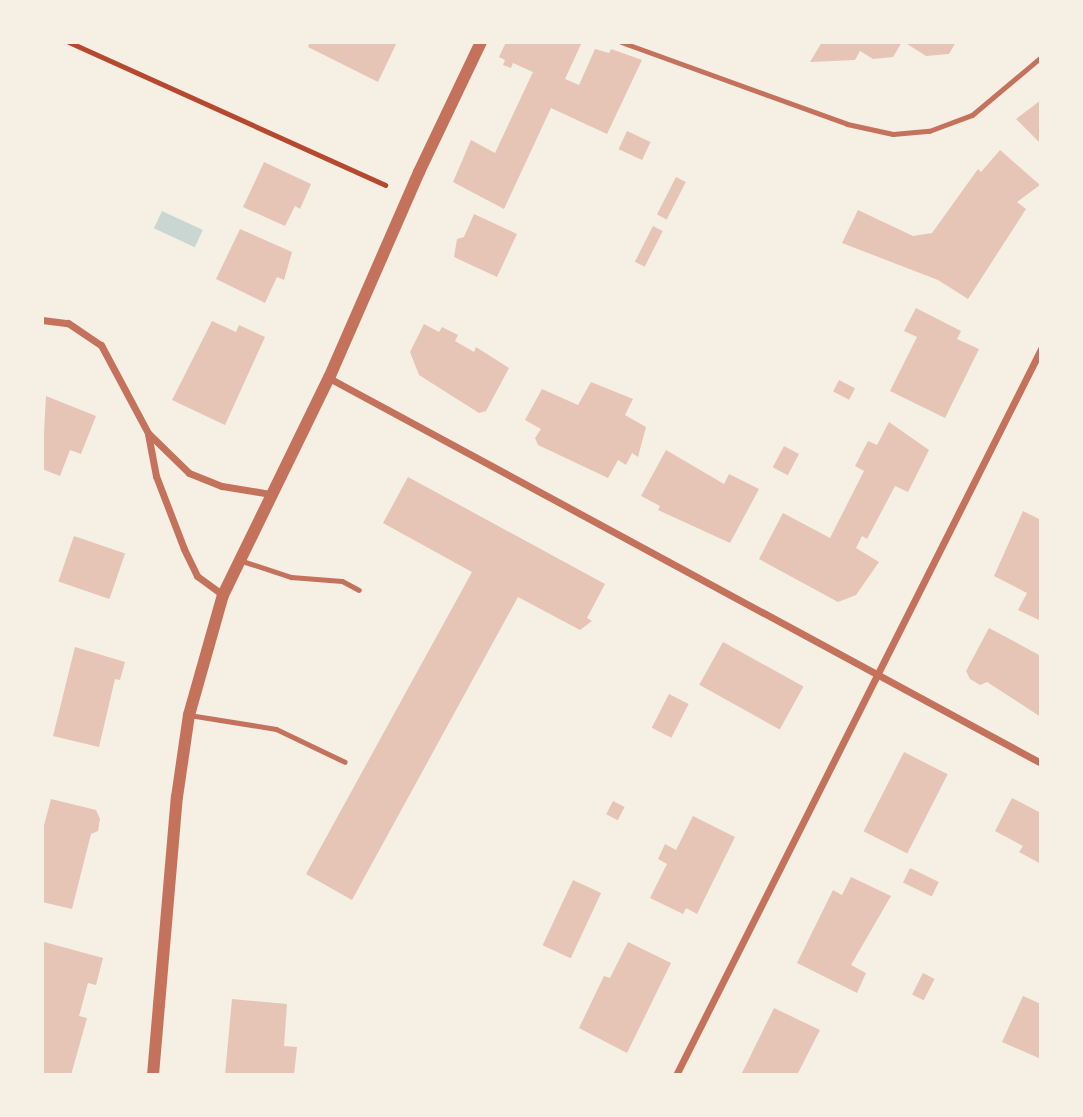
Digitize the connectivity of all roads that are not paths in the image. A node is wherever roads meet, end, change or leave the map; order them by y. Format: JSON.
{"nodes":[{"id":1,"x":481,"y":42,"type":"edge"},
{"id":2,"x":621,"y":42,"type":"edge"},
{"id":3,"x":1041,"y":57,"type":"edge"},
{"id":4,"x":42,"y":320,"type":"edge"},
{"id":5,"x":1041,"y":349,"type":"edge"},
{"id":6,"x":329,"y":378,"type":"junction"},
{"id":7,"x":148,"y":433,"type":"junction"},
{"id":8,"x":271,"y":494,"type":"junction"},
{"id":9,"x":239,"y":560,"type":"junction"},
{"id":10,"x":359,"y":590,"type":"dead end"},
{"id":11,"x":223,"y":596,"type":"junction"},
{"id":12,"x":877,"y":677,"type":"junction"},
{"id":13,"x":189,"y":715,"type":"junction"},
{"id":14,"x":345,"y":762,"type":"dead end"},
{"id":15,"x":1041,"y":763,"type":"edge"},
{"id":16,"x":153,"y":1075,"type":"edge"},
{"id":17,"x":676,"y":1075,"type":"edge"}],
"edges":[{"from":1,"to":6,"type":"street"},
{"from":2,"to":3,"type":"lane"},
{"from":4,"to":7,"type":"street"},
{"from":5,"to":12,"type":"street"},
{"from":6,"to":8,"type":"street"},
{"from":6,"to":12,"type":"street"},
{"from":7,"to":8,"type":"street"},
{"from":7,"to":11,"type":"street"},
{"from":8,"to":9,"type":"street"},
{"from":9,"to":10,"type":"lane"},
{"from":9,"to":11,"type":"street"},
{"from":11,"to":13,"type":"street"},
{"from":12,"to":15,"type":"street"},
{"from":12,"to":17,"type":"street"},
{"from":13,"to":14,"type":"lane"},
{"from":13,"to":16,"type":"street"}]}
